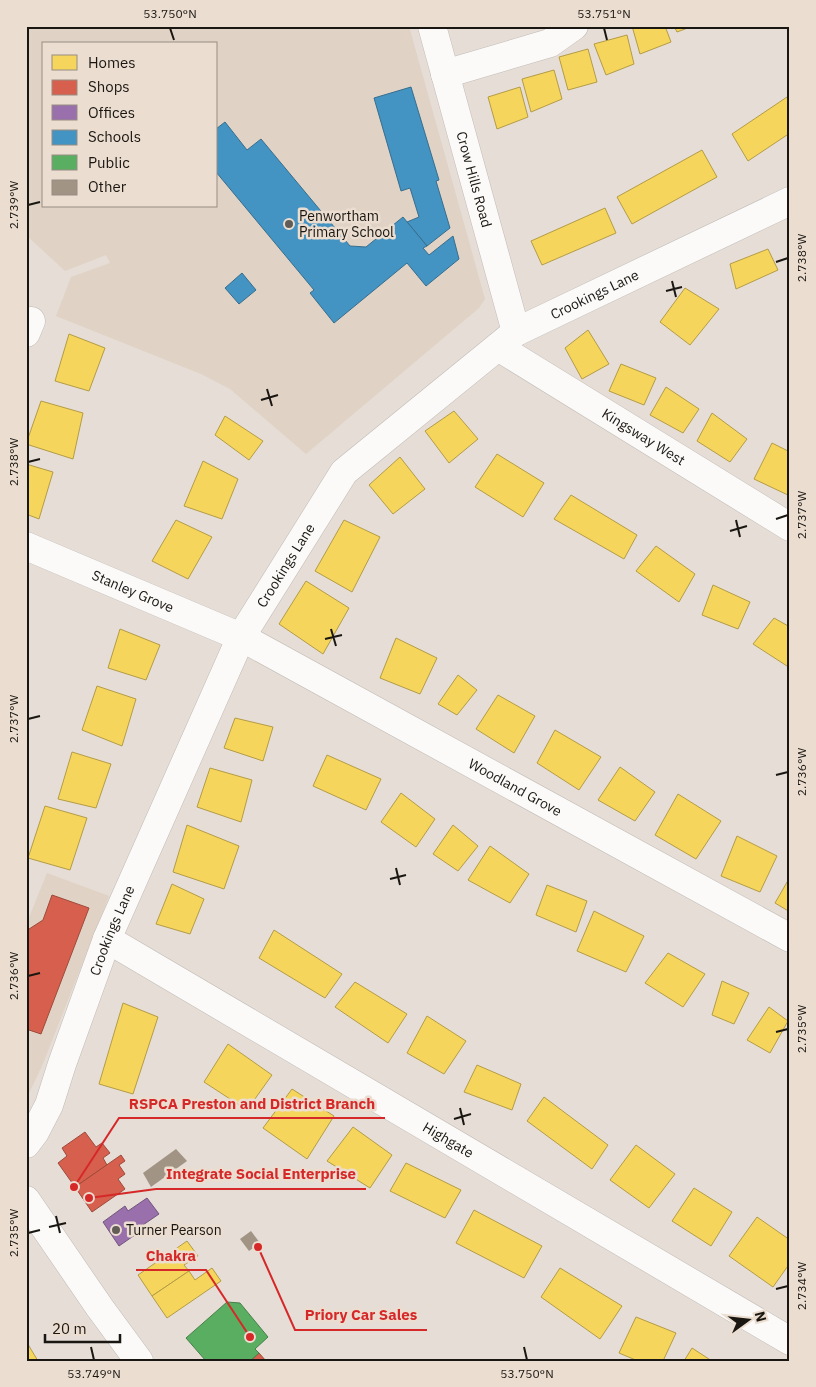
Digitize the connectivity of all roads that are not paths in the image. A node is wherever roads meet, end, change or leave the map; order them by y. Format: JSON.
{"nodes":[{"id":1,"x":432,"y":26,"type":"edge"},
{"id":2,"x":574,"y":26,"type":"edge"},
{"id":3,"x":445,"y":74,"type":"junction"},
{"id":4,"x":790,"y":201,"type":"edge"},
{"id":5,"x":507,"y":340,"type":"junction"},
{"id":6,"x":790,"y":527,"type":"edge"},
{"id":7,"x":26,"y":546,"type":"edge"},
{"id":8,"x":241,"y":637,"type":"junction"},
{"id":9,"x":790,"y":938,"type":"edge"},
{"id":10,"x":107,"y":939,"type":"junction"},
{"id":11,"x":26,"y":1144,"type":"edge"},
{"id":12,"x":26,"y":1200,"type":"edge"},
{"id":13,"x":790,"y":1341,"type":"edge"},
{"id":14,"x":140,"y":1361,"type":"edge"}],
"edges":[{"from":1,"to":3,"type":"street","name":"Crow Hills Road"},
{"from":2,"to":3,"type":"street"},
{"from":3,"to":5,"type":"street","name":"Crow Hills Road"},
{"from":4,"to":5,"type":"street","name":"Crookings Lane"},
{"from":5,"to":6,"type":"street","name":"Kingsway West"},
{"from":5,"to":8,"type":"street","name":"Crookings Lane"},
{"from":7,"to":8,"type":"street","name":"Stanley Grove"},
{"from":8,"to":9,"type":"street","name":"Woodland Grove"},
{"from":8,"to":10,"type":"street","name":"Crookings Lane"},
{"from":10,"to":11,"type":"street","name":"Crookings Lane"},
{"from":10,"to":13,"type":"street","name":"Highgate"},
{"from":12,"to":14,"type":"street"}]}
